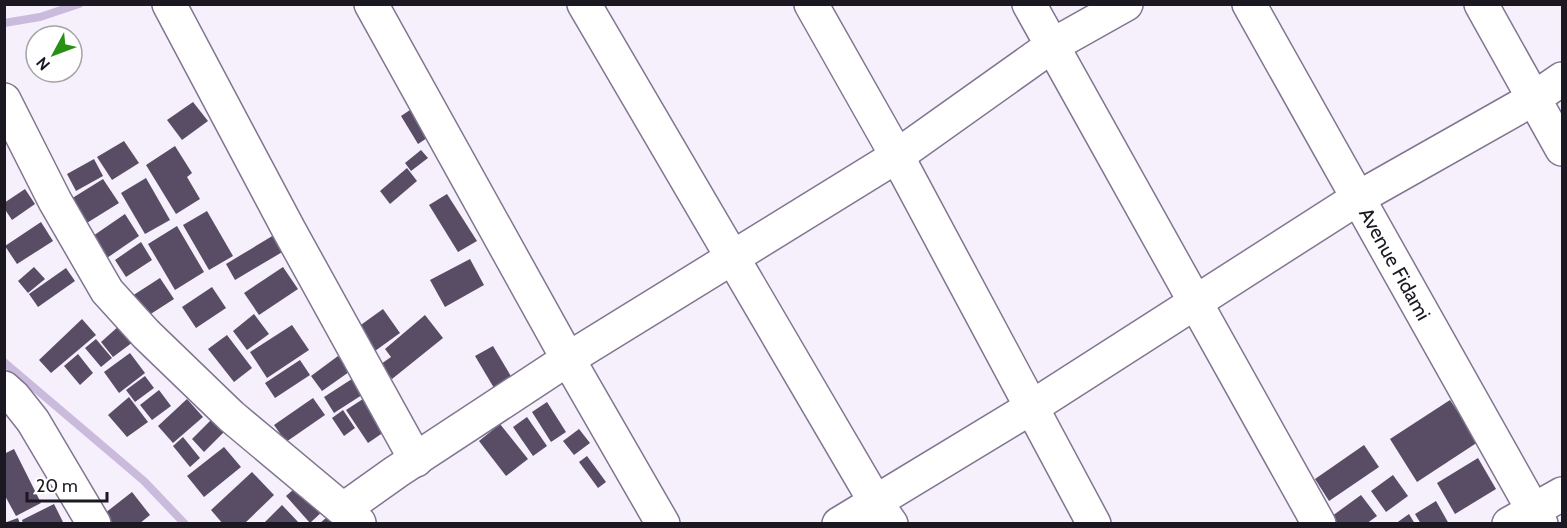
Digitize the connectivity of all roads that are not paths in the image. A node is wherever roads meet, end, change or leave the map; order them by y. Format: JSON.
{"nodes":[{"id":1,"x":169,"y":4,"type":"edge"},
{"id":2,"x":371,"y":4,"type":"edge"},
{"id":3,"x":584,"y":4,"type":"edge"},
{"id":4,"x":811,"y":4,"type":"edge"},
{"id":5,"x":1029,"y":4,"type":"edge"},
{"id":6,"x":1126,"y":4,"type":"edge"},
{"id":7,"x":1249,"y":4,"type":"edge"},
{"id":8,"x":1480,"y":4,"type":"edge"},
{"id":9,"x":1053,"y":45,"type":"junction"},
{"id":10,"x":1563,"y":79,"type":"edge"},
{"id":11,"x":1533,"y":99,"type":"junction"},
{"id":12,"x":4,"y":100,"type":"edge"},
{"id":13,"x":1563,"y":149,"type":"edge"},
{"id":14,"x":897,"y":156,"type":"junction"},
{"id":15,"x":1358,"y":198,"type":"junction"},
{"id":16,"x":732,"y":258,"type":"junction"},
{"id":17,"x":1196,"y":303,"type":"junction"},
{"id":18,"x":568,"y":359,"type":"junction"},
{"id":19,"x":4,"y":388,"type":"edge"},
{"id":20,"x":1032,"y":407,"type":"junction"},
{"id":21,"x":416,"y":459,"type":"junction"},
{"id":22,"x":1563,"y":494,"type":"edge"},
{"id":23,"x":883,"y":512,"type":"edge"},
{"id":24,"x":352,"y":516,"type":"edge"},
{"id":25,"x":1528,"y":519,"type":"edge"},
{"id":26,"x":94,"y":524,"type":"edge"},
{"id":27,"x":663,"y":524,"type":"edge"},
{"id":28,"x":839,"y":524,"type":"edge"},
{"id":29,"x":1094,"y":524,"type":"edge"},
{"id":30,"x":1319,"y":524,"type":"edge"}],
"edges":[{"from":1,"to":21,"type":"street"},
{"from":2,"to":18,"type":"street"},
{"from":3,"to":16,"type":"street"},
{"from":4,"to":14,"type":"street"},
{"from":5,"to":9,"type":"street"},
{"from":6,"to":9,"type":"street"},
{"from":7,"to":15,"type":"street","name":"Avenue Fidami"},
{"from":8,"to":11,"type":"street"},
{"from":9,"to":14,"type":"street"},
{"from":9,"to":17,"type":"street"},
{"from":10,"to":11,"type":"street"},
{"from":11,"to":13,"type":"street"},
{"from":11,"to":15,"type":"street"},
{"from":12,"to":24,"type":"street"},
{"from":14,"to":16,"type":"street"},
{"from":14,"to":20,"type":"street"},
{"from":15,"to":17,"type":"street"},
{"from":15,"to":25,"type":"street","name":"Avenue Fidami"},
{"from":16,"to":18,"type":"street"},
{"from":16,"to":23,"type":"street"},
{"from":17,"to":20,"type":"street"},
{"from":17,"to":30,"type":"street"},
{"from":18,"to":21,"type":"street"},
{"from":18,"to":27,"type":"street"},
{"from":19,"to":26,"type":"street"},
{"from":20,"to":23,"type":"street"},
{"from":20,"to":29,"type":"street"},
{"from":21,"to":24,"type":"street"},
{"from":22,"to":25,"type":"street"},
{"from":23,"to":28,"type":"street"}]}
